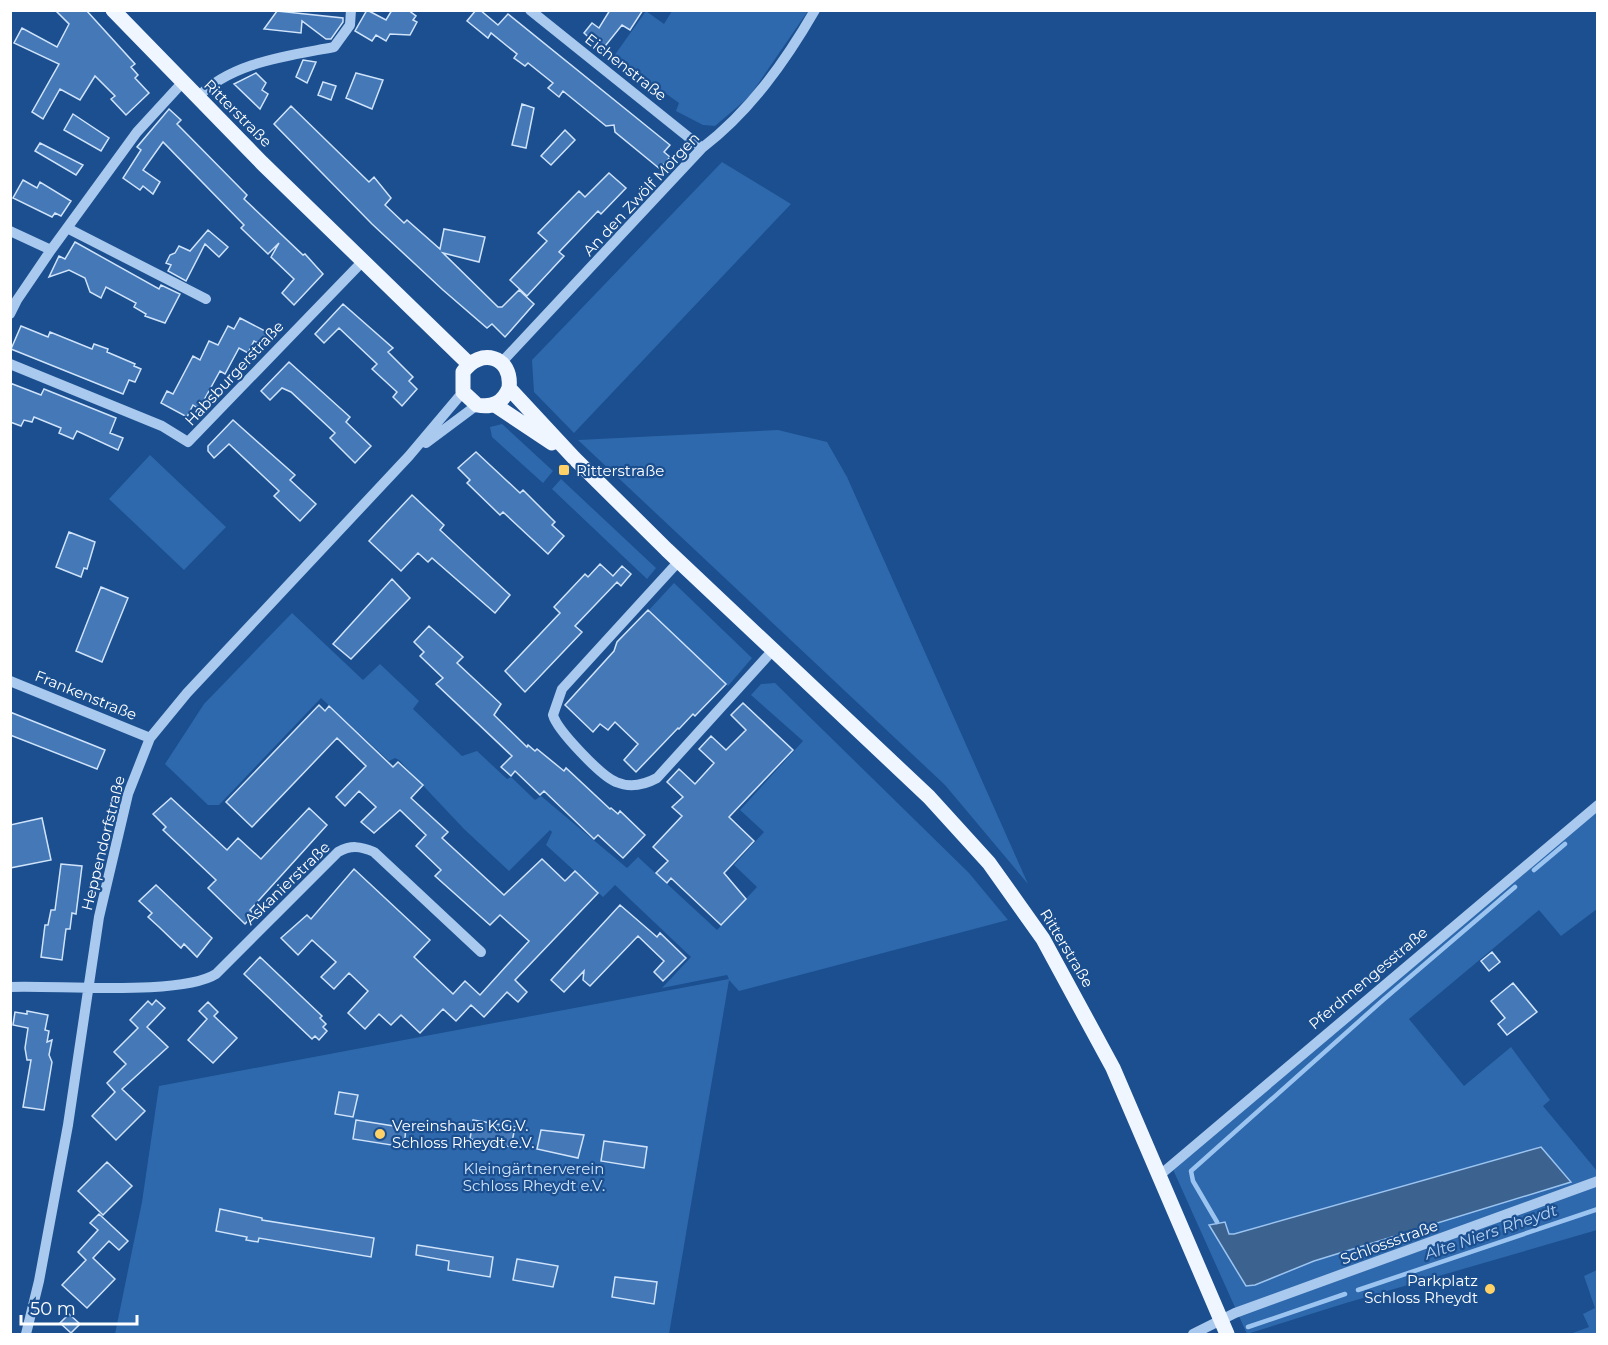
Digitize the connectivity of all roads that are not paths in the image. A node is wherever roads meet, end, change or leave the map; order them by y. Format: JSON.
{"nodes":[{"id":1,"x":113,"y":10,"type":"edge"},
{"id":2,"x":351,"y":10,"type":"edge"},
{"id":3,"x":530,"y":10,"type":"edge"},
{"id":4,"x":815,"y":10,"type":"edge"},
{"id":5,"x":182,"y":83,"type":"junction"},
{"id":6,"x":197,"y":98,"type":"junction"},
{"id":7,"x":702,"y":147,"type":"junction"},
{"id":8,"x":67,"y":228,"type":"junction"},
{"id":9,"x":10,"y":231,"type":"edge"},
{"id":10,"x":51,"y":250,"type":"junction"},
{"id":11,"x":362,"y":262,"type":"junction"},
{"id":12,"x":206,"y":299,"type":"dead end"},
{"id":13,"x":10,"y":314,"type":"edge"},
{"id":14,"x":501,"y":363,"type":"junction"},
{"id":15,"x":10,"y":364,"type":"edge"},
{"id":16,"x":469,"y":364,"type":"junction"},
{"id":17,"x":509,"y":388,"type":"junction"},
{"id":18,"x":463,"y":392,"type":"junction"},
{"id":19,"x":477,"y":405,"type":"junction"},
{"id":20,"x":495,"y":405,"type":"junction"},
{"id":21,"x":409,"y":456,"type":"junction"},
{"id":22,"x":574,"y":458,"type":"junction"},
{"id":23,"x":679,"y":561,"type":"junction"},
{"id":24,"x":774,"y":650,"type":"junction"},
{"id":25,"x":10,"y":681,"type":"edge"},
{"id":26,"x":150,"y":738,"type":"junction"},
{"id":27,"x":1598,"y":805,"type":"edge"},
{"id":28,"x":480,"y":952,"type":"dead end"},
{"id":29,"x":10,"y":987,"type":"edge"},
{"id":30,"x":89,"y":987,"type":"junction"},
{"id":31,"x":1160,"y":1175,"type":"junction"},
{"id":32,"x":1598,"y":1181,"type":"edge"},
{"id":33,"x":1221,"y":1319,"type":"junction"},
{"id":34,"x":26,"y":1335,"type":"edge"},
{"id":35,"x":1193,"y":1335,"type":"edge"},
{"id":36,"x":1227,"y":1335,"type":"edge"}],
"edges":[{"from":1,"to":5,"type":"main road","name":"Ritterstraße"},
{"from":2,"to":6,"type":"street"},
{"from":3,"to":7,"type":"street","name":"Eichenstraße"},
{"from":4,"to":7,"type":"street","name":"An den Zwölf Morgen"},
{"from":5,"to":6,"type":"main road","name":"Ritterstraße"},
{"from":5,"to":8,"type":"street"},
{"from":6,"to":11,"type":"main road","name":"Ritterstraße"},
{"from":7,"to":14,"type":"street","name":"An den Zwölf Morgen"},
{"from":8,"to":10,"type":"street"},
{"from":8,"to":12,"type":"street"},
{"from":9,"to":10,"type":"street"},
{"from":10,"to":13,"type":"street"},
{"from":11,"to":15,"type":"street","name":"Habsburgerstraße"},
{"from":11,"to":16,"type":"main road","name":"Ritterstraße"},
{"from":14,"to":16,"type":"main road"},
{"from":14,"to":17,"type":"main road","name":"Ritterstraße"},
{"from":16,"to":18,"type":"main road"},
{"from":17,"to":20,"type":"main road"},
{"from":17,"to":22,"type":"main road","name":"Ritterstraße"},
{"from":18,"to":19,"type":"main road"},
{"from":18,"to":21,"type":"street","name":"Heppendorfstraße"},
{"from":19,"to":20,"type":"main road"},
{"from":19,"to":21,"type":"street","name":"Heppendorfstraße"},
{"from":20,"to":22,"type":"main road","name":"Ritterstraße"},
{"from":21,"to":26,"type":"street","name":"Heppendorfstraße"},
{"from":22,"to":23,"type":"main road","name":"Ritterstraße"},
{"from":23,"to":24,"type":"main road","name":"Ritterstraße"},
{"from":23,"to":24,"type":"street"},
{"from":24,"to":31,"type":"main road","name":"Ritterstraße"},
{"from":25,"to":26,"type":"street","name":"Frankenstraße"},
{"from":26,"to":30,"type":"street","name":"Heppendorfstraße"},
{"from":27,"to":31,"type":"street","name":"Pferdmengesstraße"},
{"from":28,"to":30,"type":"street","name":"Askanierstraße"},
{"from":29,"to":30,"type":"street"},
{"from":30,"to":34,"type":"street","name":"Heppendorfstraße"},
{"from":31,"to":33,"type":"main road","name":"Ritterstraße"},
{"from":32,"to":33,"type":"street","name":"Schlossstraße"},
{"from":33,"to":35,"type":"street","name":"Schlossstraße"},
{"from":33,"to":36,"type":"main road","name":"Ritterstraße"}]}
